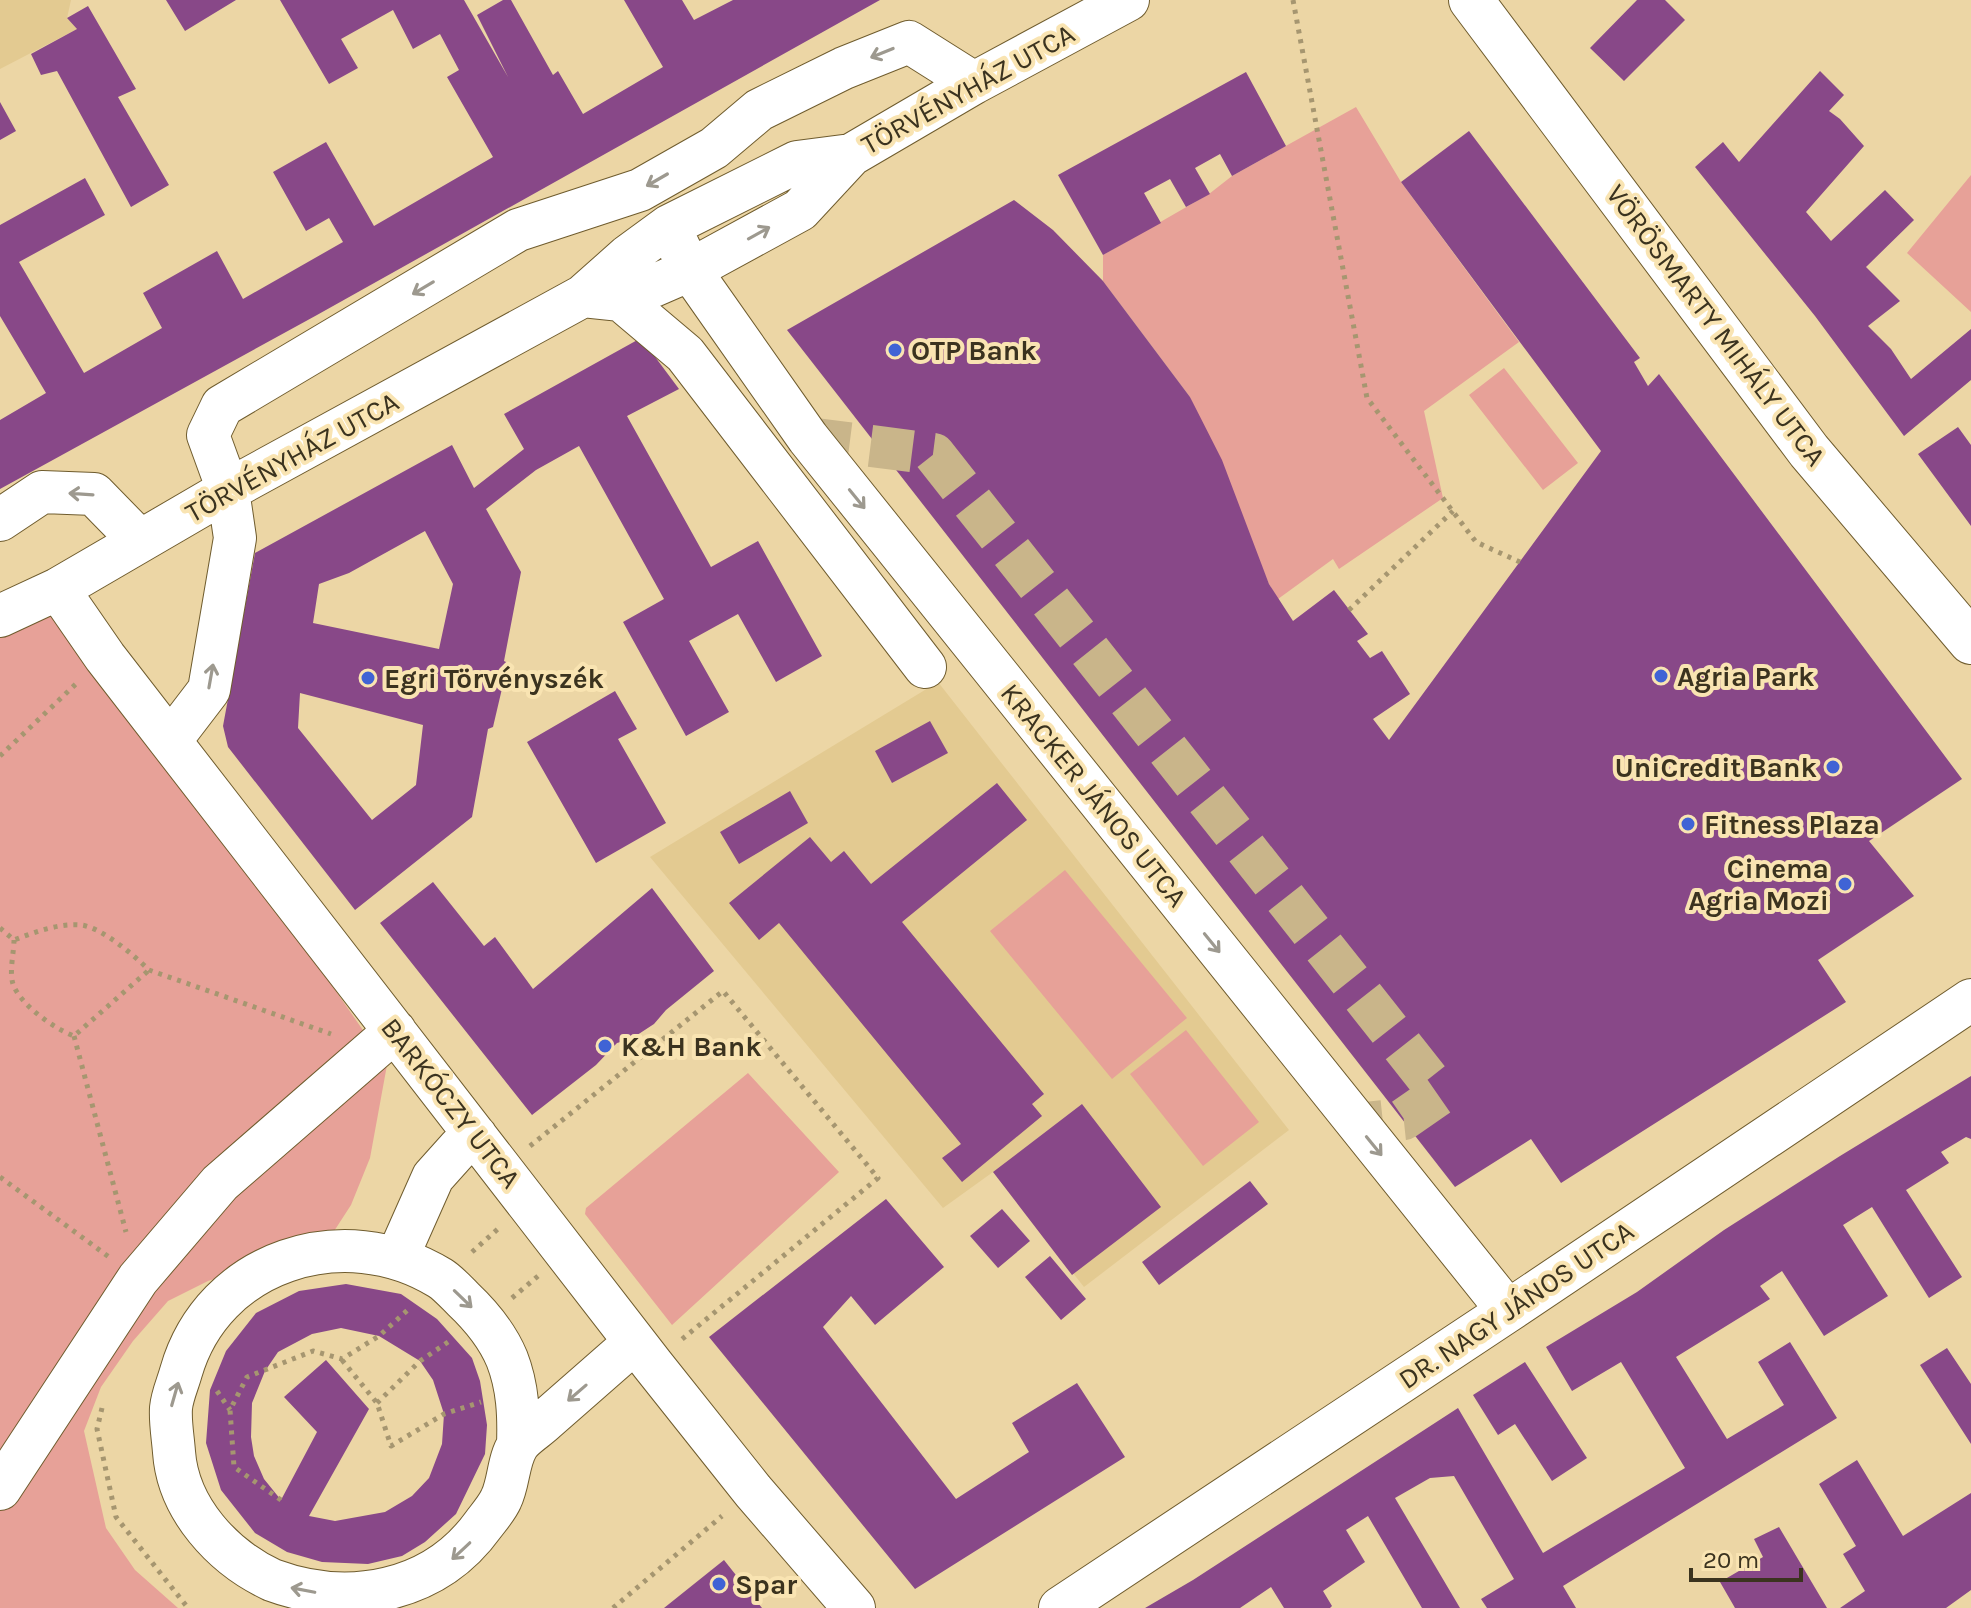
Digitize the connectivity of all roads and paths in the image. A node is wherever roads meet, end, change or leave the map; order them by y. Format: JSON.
{"nodes":[{"id":1,"x":1128,"y":0,"type":"edge"},
{"id":2,"x":1293,"y":0,"type":"edge"},
{"id":3,"x":1483,"y":2,"type":"edge"},
{"id":4,"x":974,"y":83,"type":"junction"},
{"id":5,"x":851,"y":155,"type":"junction"},
{"id":6,"x":669,"y":226,"type":"junction"},
{"id":7,"x":690,"y":270,"type":"junction"},
{"id":8,"x":602,"y":298,"type":"junction"},
{"id":9,"x":228,"y":490,"type":"junction"},
{"id":10,"x":1453,"y":511,"type":"junction"},
{"id":11,"x":0,"y":520,"type":"edge"},
{"id":12,"x":140,"y":541,"type":"junction"},
{"id":13,"x":1520,"y":562,"type":"dead end"},
{"id":14,"x":58,"y":589,"type":"junction"},
{"id":15,"x":1349,"y":610,"type":"dead end"},
{"id":16,"x":0,"y":616,"type":"edge"},
{"id":17,"x":1971,"y":642,"type":"edge"},
{"id":18,"x":105,"y":657,"type":"junction"},
{"id":19,"x":925,"y":667,"type":"dead end"},
{"id":20,"x":170,"y":741,"type":"junction"},
{"id":21,"x":0,"y":756,"type":"edge"},
{"id":22,"x":0,"y":928,"type":"edge"},
{"id":23,"x":14,"y":940,"type":"junction"},
{"id":24,"x":149,"y":970,"type":"junction"},
{"id":25,"x":1971,"y":1000,"type":"edge"},
{"id":26,"x":74,"y":1036,"type":"junction"},
{"id":27,"x":384,"y":1040,"type":"junction"},
{"id":28,"x":476,"y":1136,"type":"junction"},
{"id":29,"x":502,"y":1169,"type":"junction"},
{"id":30,"x":0,"y":1177,"type":"edge"},
{"id":31,"x":528,"y":1203,"type":"junction"},
{"id":32,"x":567,"y":1253,"type":"junction"},
{"id":33,"x":397,"y":1258,"type":"junction"},
{"id":34,"x":138,"y":1279,"type":"junction"},
{"id":35,"x":442,"y":1279,"type":"junction"},
{"id":36,"x":1508,"y":1311,"type":"junction"},
{"id":37,"x":485,"y":1320,"type":"junction"},
{"id":38,"x":379,"y":1336,"type":"dead end"},
{"id":39,"x":644,"y":1353,"type":"junction"},
{"id":40,"x":342,"y":1359,"type":"junction"},
{"id":41,"x":516,"y":1388,"type":"junction"},
{"id":42,"x":105,"y":1399,"type":"dead end"},
{"id":43,"x":377,"y":1403,"type":"junction"},
{"id":44,"x":518,"y":1445,"type":"junction"},
{"id":45,"x":0,"y":1489,"type":"edge"},
{"id":46,"x":753,"y":1491,"type":"junction"},
{"id":47,"x":281,"y":1500,"type":"dead end"},
{"id":48,"x":188,"y":1608,"type":"edge"},
{"id":49,"x":613,"y":1608,"type":"edge"},
{"id":50,"x":854,"y":1608,"type":"edge"},
{"id":51,"x":1060,"y":1608,"type":"edge"}],
"edges":[{"from":1,"to":4,"type":"street","name":"TÖRVÉNYHÁZ UTCA"},
{"from":2,"to":10,"type":"path"},
{"from":3,"to":17,"type":"main road","name":"VÖRÖSMARTY MIHÁLY UTCA"},
{"from":4,"to":5,"type":"street","name":"TÖRVÉNYHÁZ UTCA"},
{"from":4,"to":9,"type":"street","one_way":true},
{"from":5,"to":6,"type":"street","name":"TÖRVÉNYHÁZ UTCA"},
{"from":7,"to":5,"type":"street","name":"TÖRVÉNYHÁZ UTCA","one_way":true},
{"from":6,"to":7,"type":"street","name":"KRACKER JÁNOS UTCA"},
{"from":6,"to":8,"type":"street","name":"TÖRVÉNYHÁZ UTCA"},
{"from":7,"to":8,"type":"street","name":"TÖRVÉNYHÁZ UTCA"},
{"from":7,"to":36,"type":"street","name":"KRACKER JÁNOS UTCA","one_way":true},
{"from":8,"to":9,"type":"street","name":"TÖRVÉNYHÁZ UTCA"},
{"from":8,"to":19,"type":"street"},
{"from":9,"to":12,"type":"street","name":"TÖRVÉNYHÁZ UTCA"},
{"from":20,"to":9,"type":"street","one_way":true},
{"from":10,"to":13,"type":"path"},
{"from":10,"to":15,"type":"path"},
{"from":12,"to":11,"type":"street","one_way":true},
{"from":12,"to":14,"type":"street","name":"TÖRVÉNYHÁZ UTCA"},
{"from":14,"to":16,"type":"street","name":"TÖRVÉNYHÁZ UTCA"},
{"from":14,"to":18,"type":"street","name":"BARKÓCZY UTCA"},
{"from":18,"to":20,"type":"street","name":"BARKÓCZY UTCA"},
{"from":18,"to":21,"type":"path"},
{"from":20,"to":27,"type":"street","name":"BARKÓCZY UTCA"},
{"from":22,"to":23,"type":"path"},
{"from":23,"to":24,"type":"path"},
{"from":23,"to":26,"type":"path"},
{"from":24,"to":26,"type":"path"},
{"from":24,"to":27,"type":"path"},
{"from":25,"to":36,"type":"street","name":"DR. NAGY JÁNOS UTCA"},
{"from":26,"to":34,"type":"path"},
{"from":27,"to":28,"type":"street","name":"BARKÓCZY UTCA"},
{"from":27,"to":34,"type":"street"},
{"from":28,"to":29,"type":"street","name":"BARKÓCZY UTCA"},
{"from":28,"to":33,"type":"street"},
{"from":29,"to":31,"type":"street","name":"BARKÓCZY UTCA"},
{"from":29,"to":39,"type":"path"},
{"from":30,"to":34,"type":"path"},
{"from":31,"to":32,"type":"street","name":"BARKÓCZY UTCA"},
{"from":31,"to":35,"type":"path"},
{"from":32,"to":37,"type":"path"},
{"from":32,"to":39,"type":"street","name":"BARKÓCZY UTCA"},
{"from":33,"to":35,"type":"street"},
{"from":44,"to":33,"type":"street","one_way":true},
{"from":34,"to":45,"type":"street"},
{"from":35,"to":37,"type":"street","one_way":true},
{"from":36,"to":51,"type":"street","name":"DR. NAGY JÁNOS UTCA"},
{"from":37,"to":41,"type":"street"},
{"from":37,"to":43,"type":"path"},
{"from":38,"to":40,"type":"path"},
{"from":39,"to":44,"type":"street","one_way":true},
{"from":39,"to":46,"type":"street","name":"BARKÓCZY UTCA"},
{"from":40,"to":43,"type":"path"},
{"from":40,"to":47,"type":"path"},
{"from":41,"to":43,"type":"path"},
{"from":41,"to":44,"type":"street"},
{"from":42,"to":48,"type":"path"},
{"from":46,"to":49,"type":"path"},
{"from":46,"to":50,"type":"street","name":"BARKÓCZY UTCA"}]}
